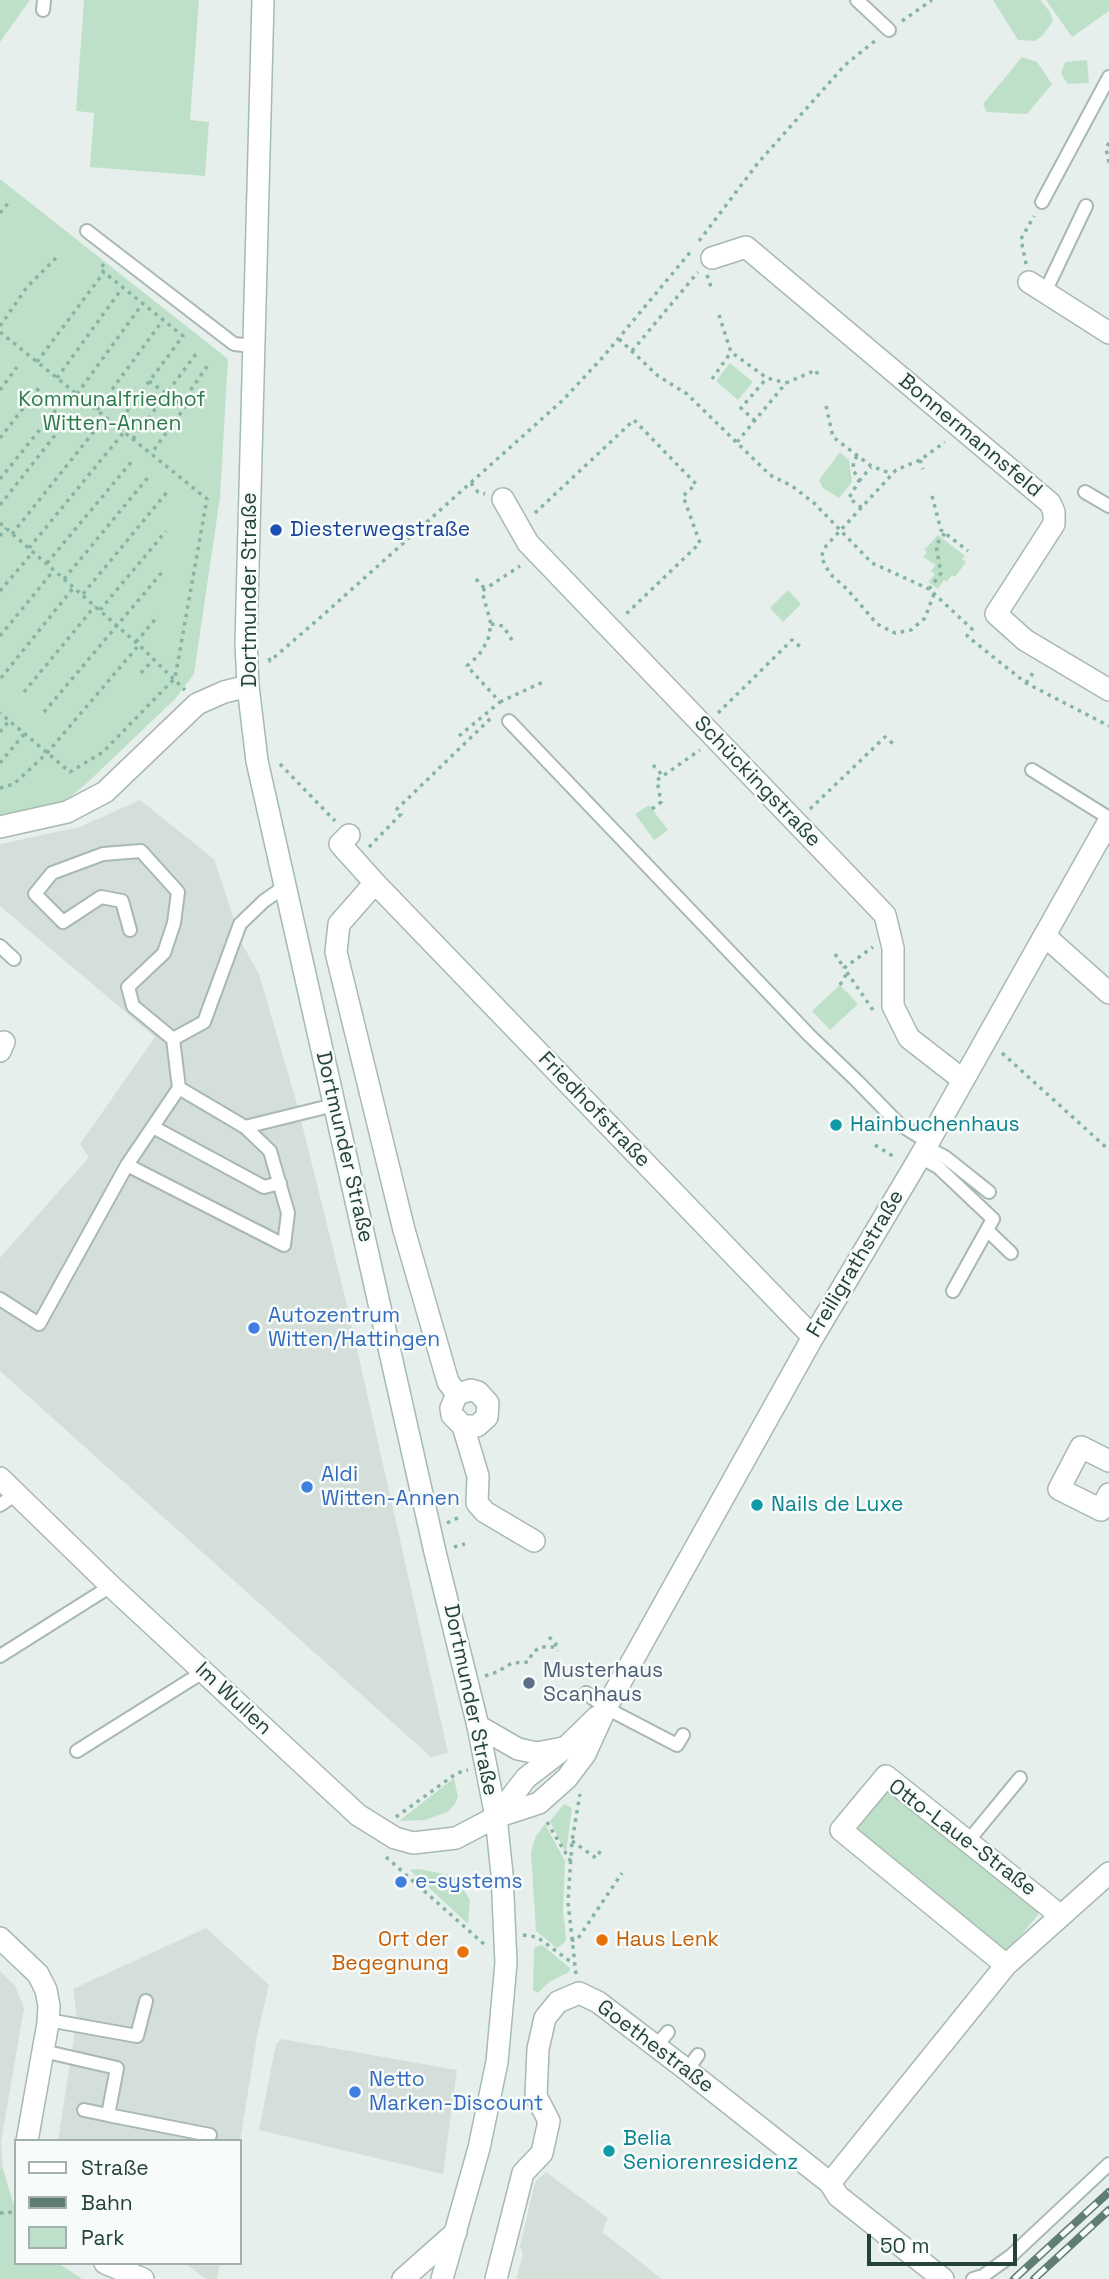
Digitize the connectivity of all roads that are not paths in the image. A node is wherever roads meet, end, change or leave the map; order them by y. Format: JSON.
{"nodes":[{"id":1,"x":263,"y":0,"type":"edge"},
{"id":2,"x":857,"y":0,"type":"edge"},
{"id":3,"x":889,"y":30,"type":"road end"},
{"id":4,"x":1109,"y":77,"type":"edge"},
{"id":5,"x":1042,"y":202,"type":"road end"},
{"id":6,"x":1086,"y":206,"type":"dead end"},
{"id":7,"x":87,"y":231,"type":"dead end"},
{"id":8,"x":712,"y":258,"type":"road end"},
{"id":9,"x":1037,"y":287,"type":"joint"},
{"id":10,"x":1109,"y":333,"type":"edge"},
{"id":11,"x":253,"y":346,"type":"junction"},
{"id":12,"x":1084,"y":492,"type":"dead end"},
{"id":13,"x":503,"y":499,"type":"dead end"},
{"id":14,"x":1109,"y":506,"type":"edge"},
{"id":15,"x":248,"y":686,"type":"junction"},
{"id":16,"x":1109,"y":690,"type":"edge"},
{"id":17,"x":509,"y":721,"type":"road end"},
{"id":18,"x":1032,"y":770,"type":"dead end"},
{"id":19,"x":1109,"y":820,"type":"edge"},
{"id":20,"x":0,"y":827,"type":"edge"},
{"id":21,"x":349,"y":835,"type":"road end"},
{"id":22,"x":375,"y":883,"type":"junction"},
{"id":23,"x":284,"y":887,"type":"junction"},
{"id":24,"x":130,"y":930,"type":"dead end"},
{"id":25,"x":1045,"y":936,"type":"junction"},
{"id":26,"x":0,"y":946,"type":"edge"},
{"id":27,"x":14,"y":959,"type":"dead end"},
{"id":28,"x":1109,"y":993,"type":"edge"},
{"id":29,"x":173,"y":1040,"type":"junction"},
{"id":30,"x":963,"y":1080,"type":"junction"},
{"id":31,"x":179,"y":1088,"type":"junction"},
{"id":32,"x":334,"y":1105,"type":"junction"},
{"id":33,"x":153,"y":1126,"type":"junction"},
{"id":34,"x":245,"y":1127,"type":"junction"},
{"id":35,"x":922,"y":1154,"type":"junction"},
{"id":36,"x":127,"y":1165,"type":"junction"},
{"id":37,"x":280,"y":1183,"type":"junction"},
{"id":38,"x":989,"y":1192,"type":"dead end"},
{"id":39,"x":987,"y":1230,"type":"junction"},
{"id":40,"x":1012,"y":1253,"type":"dead end"},
{"id":41,"x":953,"y":1291,"type":"dead end"},
{"id":42,"x":0,"y":1299,"type":"edge"},
{"id":43,"x":813,"y":1337,"type":"junction"},
{"id":44,"x":457,"y":1394,"type":"junction"},
{"id":45,"x":463,"y":1426,"type":"junction"},
{"id":46,"x":1109,"y":1461,"type":"edge"},
{"id":47,"x":0,"y":1478,"type":"edge"},
{"id":48,"x":1109,"y":1494,"type":"edge"},
{"id":49,"x":8,"y":1499,"type":"edge"},
{"id":50,"x":534,"y":1541,"type":"dead end"},
{"id":51,"x":111,"y":1586,"type":"junction"},
{"id":52,"x":0,"y":1656,"type":"edge"},
{"id":53,"x":204,"y":1672,"type":"junction"},
{"id":54,"x":586,"y":1693,"type":"dead end"},
{"id":55,"x":606,"y":1708,"type":"junction"},
{"id":56,"x":478,"y":1726,"type":"junction"},
{"id":57,"x":683,"y":1735,"type":"dead end"},
{"id":58,"x":565,"y":1748,"type":"junction"},
{"id":59,"x":77,"y":1751,"type":"dead end"},
{"id":60,"x":1020,"y":1778,"type":"dead end"},
{"id":61,"x":496,"y":1816,"type":"junction"},
{"id":62,"x":969,"y":1840,"type":"junction"},
{"id":63,"x":1109,"y":1873,"type":"edge"},
{"id":64,"x":1061,"y":1916,"type":"junction"},
{"id":65,"x":0,"y":1938,"type":"edge"},
{"id":66,"x":1006,"y":1965,"type":"junction"},
{"id":67,"x":146,"y":2001,"type":"dead end"},
{"id":68,"x":48,"y":2020,"type":"junction"},
{"id":69,"x":43,"y":2051,"type":"junction"},
{"id":70,"x":84,"y":2110,"type":"dead end"},
{"id":71,"x":108,"y":2115,"type":"junction"},
{"id":72,"x":210,"y":2135,"type":"dead end"},
{"id":73,"x":27,"y":2139,"type":"edge"},
{"id":74,"x":1109,"y":2164,"type":"edge"},
{"id":75,"x":830,"y":2183,"type":"junction"},
{"id":76,"x":456,"y":2232,"type":"junction"},
{"id":77,"x":110,"y":2265,"type":"edge"},
{"id":78,"x":143,"y":2279,"type":"edge"},
{"id":79,"x":403,"y":2279,"type":"edge"},
{"id":80,"x":442,"y":2279,"type":"edge"},
{"id":81,"x":496,"y":2279,"type":"edge"},
{"id":82,"x":943,"y":2279,"type":"edge"},
{"id":83,"x":973,"y":2279,"type":"edge"}],
"edges":[{"from":1,"to":11,"type":"street","name":"Dortmunder Straße"},
{"from":2,"to":3,"type":"lane"},
{"from":4,"to":5,"type":"lane"},
{"from":6,"to":9,"type":"lane"},
{"from":7,"to":11,"type":"lane"},
{"from":8,"to":16,"type":"street","name":"Bonnermannsfeld"},
{"from":9,"to":10,"type":"street"},
{"from":11,"to":15,"type":"street","name":"Dortmunder Straße"},
{"from":12,"to":14,"type":"lane"},
{"from":13,"to":30,"type":"street","name":"Schückingstraße"},
{"from":15,"to":20,"type":"street"},
{"from":15,"to":23,"type":"street","name":"Dortmunder Straße"},
{"from":17,"to":35,"type":"lane"},
{"from":18,"to":19,"type":"lane"},
{"from":19,"to":25,"type":"street","name":"Freiligrathstraße"},
{"from":21,"to":22,"type":"street","name":"Friedhofstraße"},
{"from":22,"to":43,"type":"street","name":"Friedhofstraße"},
{"from":22,"to":44,"type":"street"},
{"from":23,"to":29,"type":"lane"},
{"from":23,"to":32,"type":"street","name":"Dortmunder Straße"},
{"from":24,"to":29,"type":"lane"},
{"from":25,"to":28,"type":"street"},
{"from":25,"to":30,"type":"street","name":"Freiligrathstraße"},
{"from":26,"to":27,"type":"lane"},
{"from":29,"to":31,"type":"lane"},
{"from":30,"to":35,"type":"street","name":"Freiligrathstraße"},
{"from":31,"to":33,"type":"lane"},
{"from":31,"to":34,"type":"lane"},
{"from":32,"to":34,"type":"lane"},
{"from":32,"to":56,"type":"street","name":"Dortmunder Straße"},
{"from":33,"to":36,"type":"lane"},
{"from":33,"to":37,"type":"lane"},
{"from":34,"to":37,"type":"lane"},
{"from":35,"to":38,"type":"lane"},
{"from":35,"to":39,"type":"lane"},
{"from":35,"to":43,"type":"street","name":"Freiligrathstraße"},
{"from":36,"to":37,"type":"lane"},
{"from":36,"to":42,"type":"lane"},
{"from":39,"to":40,"type":"lane"},
{"from":39,"to":41,"type":"lane"},
{"from":43,"to":55,"type":"street","name":"Freiligrathstraße"},
{"from":44,"to":45,"type":"street"},
{"from":44,"to":45,"type":"street"},
{"from":45,"to":50,"type":"street"},
{"from":46,"to":48,"type":"street"},
{"from":47,"to":49,"type":"street","name":"Im Wullen"},
{"from":49,"to":51,"type":"street","name":"Im Wullen"},
{"from":51,"to":52,"type":"lane"},
{"from":51,"to":53,"type":"street","name":"Im Wullen"},
{"from":53,"to":59,"type":"lane"},
{"from":53,"to":61,"type":"street","name":"Im Wullen"},
{"from":54,"to":55,"type":"lane"},
{"from":55,"to":57,"type":"lane"},
{"from":55,"to":58,"type":"street","name":"Freiligrathstraße"},
{"from":55,"to":61,"type":"street","name":"Freiligrathstraße"},
{"from":56,"to":58,"type":"street"},
{"from":56,"to":61,"type":"street","name":"Dortmunder Straße"},
{"from":58,"to":61,"type":"street","name":"Freiligrathstraße"},
{"from":60,"to":62,"type":"lane"},
{"from":61,"to":76,"type":"street","name":"Dortmunder Straße"},
{"from":62,"to":64,"type":"street","name":"Otto-Laue-Straße"},
{"from":62,"to":66,"type":"street","name":"Otto-Laue-Straße"},
{"from":63,"to":64,"type":"street"},
{"from":64,"to":66,"type":"street"},
{"from":65,"to":68,"type":"street"},
{"from":66,"to":75,"type":"street"},
{"from":67,"to":68,"type":"lane"},
{"from":68,"to":69,"type":"street"},
{"from":69,"to":71,"type":"lane"},
{"from":69,"to":73,"type":"street"},
{"from":70,"to":71,"type":"lane"},
{"from":71,"to":72,"type":"lane"},
{"from":74,"to":83,"type":"lane"},
{"from":75,"to":81,"type":"street","name":"Goethestraße"},
{"from":75,"to":82,"type":"street","name":"Goethestraße"},
{"from":76,"to":79,"type":"street"},
{"from":76,"to":80,"type":"street","name":"Dortmunder Straße"},
{"from":77,"to":78,"type":"street"}]}
